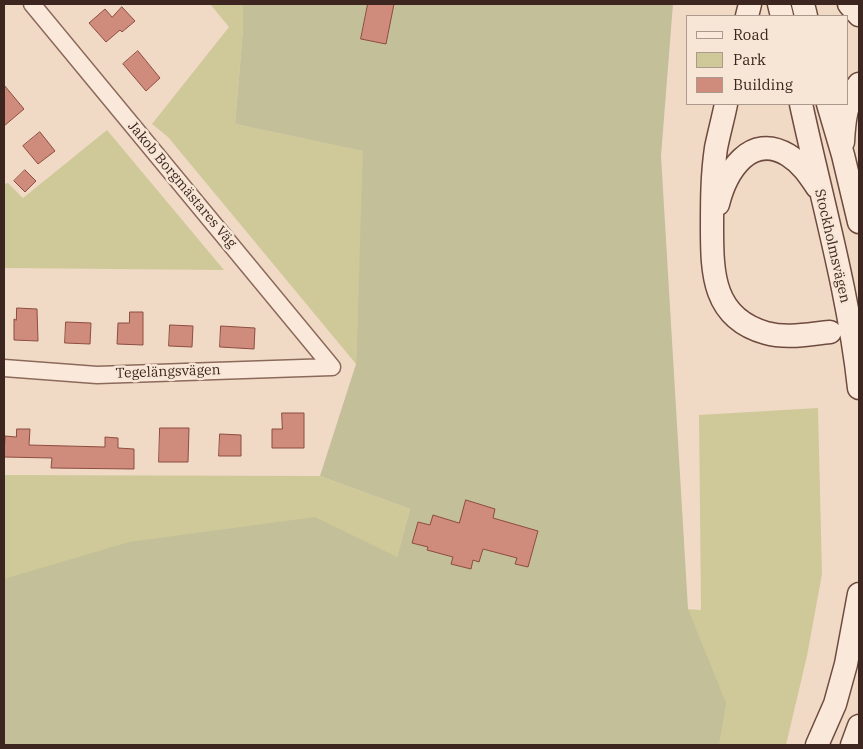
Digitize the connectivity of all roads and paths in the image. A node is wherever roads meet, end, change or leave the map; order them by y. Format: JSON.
{"nodes":[{"id":1,"x":32,"y":4,"type":"edge"},
{"id":2,"x":849,"y":4,"type":"edge"},
{"id":3,"x":859,"y":15,"type":"edge"},
{"id":4,"x":859,"y":84,"type":"edge"},
{"id":5,"x":726,"y":105,"type":"edge"},
{"id":6,"x":801,"y":105,"type":"edge"},
{"id":7,"x":828,"y":105,"type":"edge"},
{"id":8,"x":843,"y":155,"type":"junction"},
{"id":9,"x":820,"y":191,"type":"junction"},
{"id":10,"x":859,"y":222,"type":"edge"},
{"id":11,"x":712,"y":229,"type":"junction"},
{"id":12,"x":830,"y":332,"type":"dead end"},
{"id":13,"x":332,"y":367,"type":"joint"},
{"id":14,"x":4,"y":368,"type":"edge"},
{"id":15,"x":859,"y":388,"type":"edge"},
{"id":16,"x":859,"y":594,"type":"edge"},
{"id":17,"x":859,"y":726,"type":"edge"},
{"id":18,"x":817,"y":745,"type":"edge"},
{"id":19,"x":852,"y":745,"type":"edge"}],
"edges":[{"from":1,"to":13,"type":"street","name":"Jakob Borgmästares Väg"},
{"from":2,"to":3,"type":"main road"},
{"from":4,"to":8,"type":"main road"},
{"from":5,"to":11,"type":"main road"},
{"from":6,"to":9,"type":"main road","name":"Stockholmsvägen"},
{"from":7,"to":8,"type":"main road"},
{"from":8,"to":10,"type":"main road"},
{"from":9,"to":11,"type":"main road"},
{"from":9,"to":15,"type":"main road","name":"Stockholmsvägen"},
{"from":11,"to":12,"type":"main road"},
{"from":13,"to":14,"type":"street","name":"Tegelängsvägen"},
{"from":16,"to":18,"type":"main road"},
{"from":17,"to":19,"type":"main road"}]}
